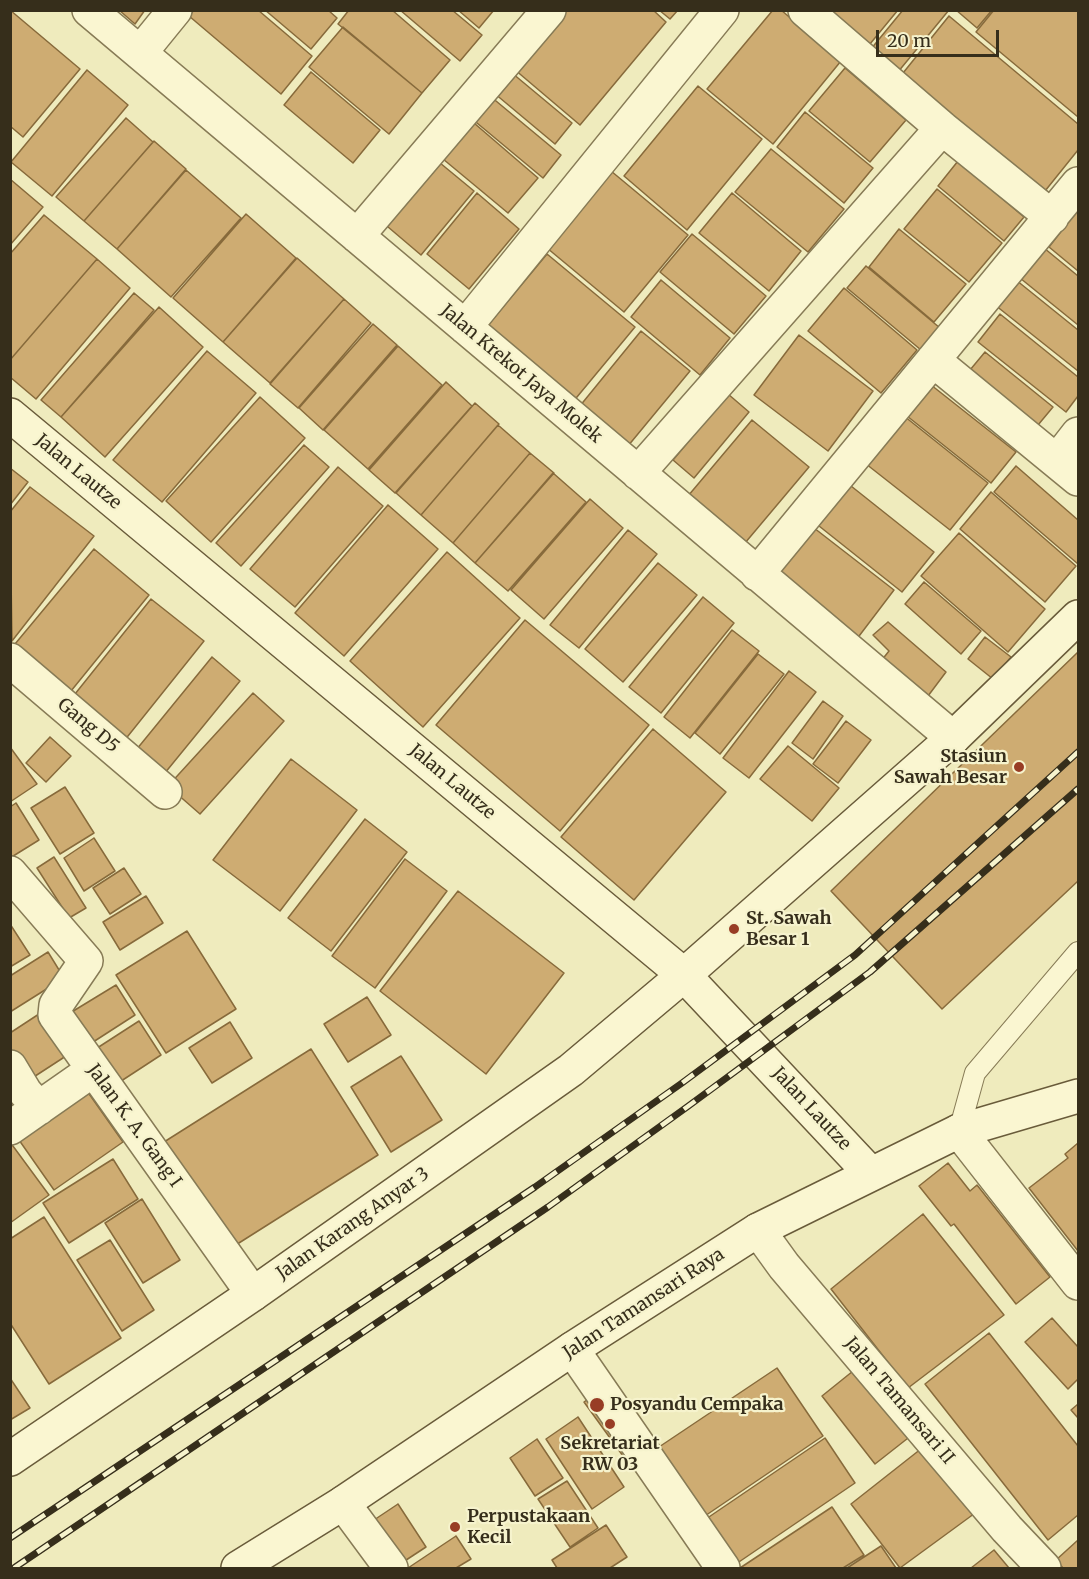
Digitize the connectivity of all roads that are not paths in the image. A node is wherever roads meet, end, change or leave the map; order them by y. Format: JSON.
{"nodes":[{"id":1,"x":89,"y":10,"type":"edge"},
{"id":2,"x":176,"y":10,"type":"edge"},
{"id":3,"x":549,"y":10,"type":"edge"},
{"id":4,"x":722,"y":10,"type":"edge"},
{"id":5,"x":805,"y":10,"type":"edge"},
{"id":6,"x":140,"y":53,"type":"junction"},
{"id":7,"x":942,"y":128,"type":"junction"},
{"id":8,"x":1078,"y":184,"type":"edge"},
{"id":9,"x":1052,"y":217,"type":"junction"},
{"id":10,"x":357,"y":236,"type":"junction"},
{"id":11,"x":465,"y":327,"type":"junction"},
{"id":12,"x":933,"y":360,"type":"junction"},
{"id":13,"x":10,"y":415,"type":"edge"},
{"id":14,"x":1078,"y":434,"type":"edge"},
{"id":15,"x":1068,"y":470,"type":"edge"},
{"id":16,"x":638,"y":473,"type":"junction"},
{"id":17,"x":757,"y":574,"type":"junction"},
{"id":18,"x":1078,"y":617,"type":"edge"},
{"id":19,"x":10,"y":660,"type":"edge"},
{"id":20,"x":953,"y":738,"type":"junction"},
{"id":21,"x":165,"y":792,"type":"dead end"},
{"id":22,"x":10,"y":873,"type":"edge"},
{"id":23,"x":1078,"y":952,"type":"edge"},
{"id":24,"x":684,"y":975,"type":"junction"},
{"id":25,"x":10,"y":1067,"type":"edge"},
{"id":26,"x":93,"y":1070,"type":"junction"},
{"id":27,"x":1078,"y":1096,"type":"edge"},
{"id":28,"x":39,"y":1108,"type":"junction"},
{"id":29,"x":10,"y":1128,"type":"edge"},
{"id":30,"x":959,"y":1131,"type":"junction"},
{"id":31,"x":871,"y":1174,"type":"junction"},
{"id":32,"x":758,"y":1230,"type":"junction"},
{"id":33,"x":1078,"y":1283,"type":"edge"},
{"id":34,"x":253,"y":1294,"type":"junction"},
{"id":35,"x":572,"y":1349,"type":"junction"},
{"id":36,"x":10,"y":1459,"type":"edge"},
{"id":37,"x":343,"y":1503,"type":"junction"},
{"id":38,"x":238,"y":1569,"type":"edge"},
{"id":39,"x":391,"y":1569,"type":"edge"},
{"id":40,"x":723,"y":1569,"type":"edge"},
{"id":41,"x":1044,"y":1569,"type":"edge"}],
"edges":[{"from":1,"to":6,"type":"street","name":"Jalan Krekot Jaya Molek"},
{"from":2,"to":6,"type":"street"},
{"from":3,"to":10,"type":"street"},
{"from":4,"to":11,"type":"street"},
{"from":5,"to":7,"type":"street"},
{"from":6,"to":10,"type":"street","name":"Jalan Krekot Jaya Molek"},
{"from":7,"to":9,"type":"street"},
{"from":7,"to":16,"type":"street"},
{"from":8,"to":9,"type":"street"},
{"from":9,"to":12,"type":"street"},
{"from":10,"to":11,"type":"street","name":"Jalan Krekot Jaya Molek"},
{"from":11,"to":16,"type":"street","name":"Jalan Krekot Jaya Molek"},
{"from":12,"to":15,"type":"street"},
{"from":12,"to":17,"type":"street"},
{"from":13,"to":24,"type":"street","name":"Jalan Lautze"},
{"from":14,"to":15,"type":"street"},
{"from":16,"to":17,"type":"street","name":"Jalan Krekot Jaya Molek"},
{"from":17,"to":20,"type":"street","name":"Jalan Krekot Jaya Molek"},
{"from":18,"to":20,"type":"street","name":"Jalan Karang Anyar 3"},
{"from":19,"to":21,"type":"street","name":"Gang D5"},
{"from":20,"to":24,"type":"street","name":"Jalan Karang Anyar 3"},
{"from":22,"to":26,"type":"street","name":"Jalan K. A. Gang I"},
{"from":23,"to":30,"type":"lane"},
{"from":24,"to":31,"type":"street","name":"Jalan Lautze"},
{"from":24,"to":34,"type":"street","name":"Jalan Karang Anyar 3"},
{"from":25,"to":28,"type":"street"},
{"from":26,"to":28,"type":"street"},
{"from":26,"to":34,"type":"street","name":"Jalan K. A. Gang I"},
{"from":27,"to":30,"type":"street","name":"Jalan Tamansari Raya"},
{"from":28,"to":29,"type":"street"},
{"from":30,"to":31,"type":"street","name":"Jalan Tamansari Raya"},
{"from":30,"to":33,"type":"street"},
{"from":31,"to":32,"type":"street","name":"Jalan Tamansari Raya"},
{"from":32,"to":35,"type":"street","name":"Jalan Tamansari Raya"},
{"from":32,"to":41,"type":"street","name":"Jalan Tamansari II"},
{"from":34,"to":36,"type":"street","name":"Jalan Karang Anyar 3"},
{"from":35,"to":37,"type":"street","name":"Jalan Tamansari Raya"},
{"from":35,"to":40,"type":"street"},
{"from":37,"to":38,"type":"street","name":"Jalan Tamansari Raya"},
{"from":37,"to":39,"type":"street"}]}
